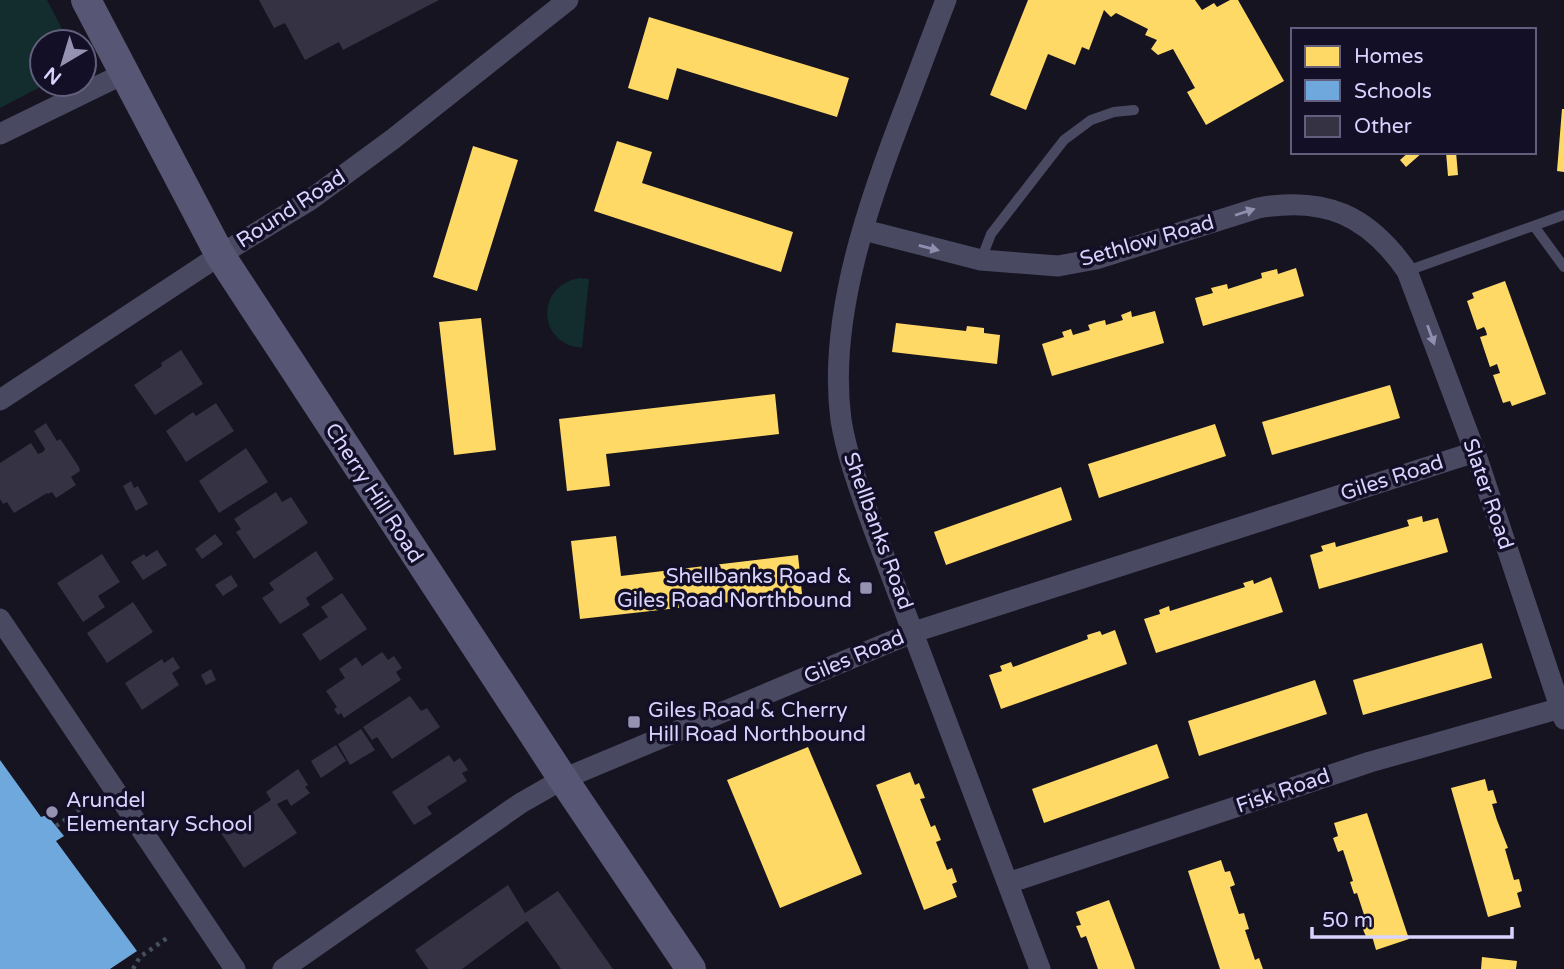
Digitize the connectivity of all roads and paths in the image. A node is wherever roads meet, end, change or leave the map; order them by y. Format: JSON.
{"nodes":[{"id":1,"x":86,"y":0,"type":"edge"},
{"id":2,"x":568,"y":0,"type":"edge"},
{"id":3,"x":944,"y":1,"type":"edge"},
{"id":4,"x":123,"y":74,"type":"junction"},
{"id":5,"x":1134,"y":110,"type":"dead end"},
{"id":6,"x":0,"y":134,"type":"edge"},
{"id":7,"x":1564,"y":215,"type":"edge"},
{"id":8,"x":1534,"y":226,"type":"junction"},
{"id":9,"x":864,"y":230,"type":"junction"},
{"id":10,"x":220,"y":255,"type":"junction"},
{"id":11,"x":981,"y":260,"type":"junction"},
{"id":12,"x":1564,"y":267,"type":"edge"},
{"id":13,"x":1407,"y":271,"type":"junction"},
{"id":14,"x":0,"y":400,"type":"edge"},
{"id":15,"x":1475,"y":452,"type":"junction"},
{"id":16,"x":0,"y":619,"type":"edge"},
{"id":17,"x":914,"y":632,"type":"junction"},
{"id":18,"x":1563,"y":713,"type":"edge"},
{"id":19,"x":563,"y":779,"type":"junction"},
{"id":20,"x":94,"y":800,"type":"dead end"},
{"id":21,"x":56,"y":826,"type":"dead end"},
{"id":22,"x":1008,"y":883,"type":"junction"},
{"id":23,"x":167,"y":938,"type":"dead end"},
{"id":24,"x":133,"y":969,"type":"edge"},
{"id":25,"x":234,"y":969,"type":"edge"},
{"id":26,"x":283,"y":969,"type":"edge"},
{"id":27,"x":691,"y":969,"type":"edge"},
{"id":28,"x":1040,"y":969,"type":"edge"}],
"edges":[{"from":1,"to":4,"type":"street","name":"Cherry Hill Road"},
{"from":2,"to":10,"type":"street","name":"Round Road"},
{"from":3,"to":9,"type":"street","name":"Shellbanks Road"},
{"from":4,"to":6,"type":"street"},
{"from":4,"to":10,"type":"street","name":"Cherry Hill Road"},
{"from":5,"to":11,"type":"lane"},
{"from":7,"to":8,"type":"lane"},
{"from":8,"to":12,"type":"lane"},
{"from":8,"to":13,"type":"lane"},
{"from":9,"to":11,"type":"street","name":"Sethlow Road","one_way":true},
{"from":9,"to":17,"type":"street","name":"Shellbanks Road"},
{"from":10,"to":14,"type":"street","name":"Round Road"},
{"from":10,"to":19,"type":"street","name":"Cherry Hill Road"},
{"from":11,"to":13,"type":"street","name":"Sethlow Road","one_way":true},
{"from":13,"to":15,"type":"street","name":"Slater Road","one_way":true},
{"from":15,"to":17,"type":"street","name":"Giles Road"},
{"from":15,"to":18,"type":"street","name":"Slater Road"},
{"from":16,"to":25,"type":"street"},
{"from":17,"to":19,"type":"street","name":"Giles Road"},
{"from":17,"to":22,"type":"street","name":"Shellbanks Road"},
{"from":18,"to":22,"type":"street","name":"Fisk Road"},
{"from":19,"to":26,"type":"street","name":"Giles Road"},
{"from":19,"to":27,"type":"street","name":"Cherry Hill Road"},
{"from":20,"to":21,"type":"path"},
{"from":22,"to":28,"type":"street","name":"Shellbanks Road"},
{"from":23,"to":24,"type":"path"}]}
